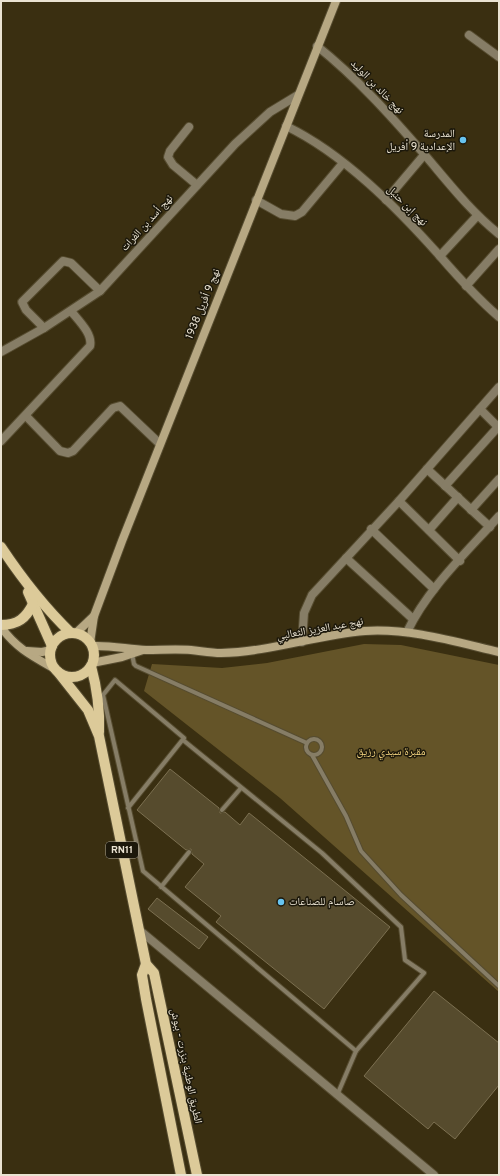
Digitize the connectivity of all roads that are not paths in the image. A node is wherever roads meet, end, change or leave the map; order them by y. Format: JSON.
{"nodes":[{"id":1,"x":336,"y":1,"type":"edge"},
{"id":2,"x":469,"y":34,"type":"dead end"},
{"id":3,"x":317,"y":46,"type":"junction"},
{"id":4,"x":499,"y":57,"type":"edge"},
{"id":5,"x":298,"y":95,"type":"junction"},
{"id":6,"x":286,"y":126,"type":"junction"},
{"id":7,"x":189,"y":127,"type":"dead end"},
{"id":8,"x":424,"y":155,"type":"junction"},
{"id":9,"x":343,"y":163,"type":"junction"},
{"id":10,"x":197,"y":185,"type":"junction"},
{"id":11,"x":256,"y":200,"type":"junction"},
{"id":12,"x":386,"y":200,"type":"junction"},
{"id":13,"x":477,"y":216,"type":"junction"},
{"id":14,"x":499,"y":234,"type":"edge"},
{"id":15,"x":499,"y":249,"type":"edge"},
{"id":16,"x":440,"y":256,"type":"junction"},
{"id":17,"x":466,"y":286,"type":"junction"},
{"id":18,"x":100,"y":291,"type":"junction"},
{"id":19,"x":71,"y":311,"type":"junction"},
{"id":20,"x":499,"y":317,"type":"edge"},
{"id":21,"x":44,"y":328,"type":"junction"},
{"id":22,"x":1,"y":352,"type":"edge"},
{"id":23,"x":499,"y":387,"type":"edge"},
{"id":24,"x":480,"y":409,"type":"junction"},
{"id":25,"x":26,"y":416,"type":"junction"},
{"id":26,"x":499,"y":427,"type":"edge"},
{"id":27,"x":1,"y":441,"type":"edge"},
{"id":28,"x":160,"y":444,"type":"junction"},
{"id":29,"x":426,"y":469,"type":"junction"},
{"id":30,"x":499,"y":479,"type":"edge"},
{"id":31,"x":445,"y":486,"type":"junction"},
{"id":32,"x":458,"y":497,"type":"junction"},
{"id":33,"x":399,"y":501,"type":"junction"},
{"id":34,"x":471,"y":510,"type":"junction"},
{"id":35,"x":499,"y":516,"type":"edge"},
{"id":36,"x":490,"y":527,"type":"junction"},
{"id":37,"x":371,"y":529,"type":"junction"},
{"id":38,"x":428,"y":530,"type":"junction"},
{"id":39,"x":1,"y":547,"type":"edge"},
{"id":40,"x":346,"y":558,"type":"junction"},
{"id":41,"x":460,"y":561,"type":"junction"},
{"id":42,"x":23,"y":581,"type":"junction"},
{"id":43,"x":434,"y":589,"type":"junction"},
{"id":44,"x":33,"y":604,"type":"junction"},
{"id":45,"x":94,"y":616,"type":"junction"},
{"id":46,"x":413,"y":619,"type":"junction"},
{"id":47,"x":1,"y":626,"type":"edge"},
{"id":48,"x":407,"y":632,"type":"junction"},
{"id":49,"x":73,"y":634,"type":"junction"},
{"id":50,"x":302,"y":642,"type":"junction"},
{"id":51,"x":91,"y":645,"type":"junction"},
{"id":52,"x":52,"y":648,"type":"junction"},
{"id":53,"x":22,"y":650,"type":"junction"},
{"id":54,"x":144,"y":650,"type":"junction"},
{"id":55,"x":499,"y":652,"type":"edge"},
{"id":56,"x":132,"y":654,"type":"junction"},
{"id":57,"x":92,"y":665,"type":"junction"},
{"id":58,"x":56,"y":670,"type":"junction"},
{"id":59,"x":99,"y":736,"type":"junction"},
{"id":60,"x":183,"y":740,"type":"junction"},
{"id":61,"x":307,"y":743,"type":"junction"},
{"id":62,"x":312,"y":755,"type":"junction"},
{"id":63,"x":241,"y":788,"type":"junction"},
{"id":64,"x":128,"y":808,"type":"junction"},
{"id":65,"x":222,"y":810,"type":"dead end"},
{"id":66,"x":189,"y":852,"type":"dead end"},
{"id":67,"x":162,"y":887,"type":"junction"},
{"id":68,"x":138,"y":929,"type":"junction"},
{"id":69,"x":146,"y":964,"type":"junction"},
{"id":70,"x":499,"y":986,"type":"edge"},
{"id":71,"x":356,"y":1051,"type":"junction"},
{"id":72,"x":338,"y":1093,"type":"junction"},
{"id":73,"x":182,"y":1175,"type":"edge"},
{"id":74,"x":197,"y":1175,"type":"edge"},
{"id":75,"x":434,"y":1175,"type":"edge"}],
"edges":[{"from":1,"to":3,"type":"street","name":"نهج 9 أفريل 1938"},
{"from":2,"to":4,"type":"street"},
{"from":3,"to":5,"type":"street","name":"نهج 9 أفريل 1938"},
{"from":3,"to":8,"type":"street","name":"نهج خالد بن الوليد"},
{"from":5,"to":6,"type":"street","name":"نهج 9 أفريل 1938"},
{"from":5,"to":10,"type":"street","name":"نهج أسد بن الفرات"},
{"from":6,"to":9,"type":"street","name":"نهج إبن حنبل"},
{"from":6,"to":11,"type":"street","name":"نهج 9 أفريل 1938"},
{"from":7,"to":10,"type":"street"},
{"from":8,"to":12,"type":"street"},
{"from":8,"to":13,"type":"street","name":"نهج خالد بن الوليد"},
{"from":9,"to":11,"type":"street"},
{"from":9,"to":12,"type":"street","name":"نهج إبن حنبل"},
{"from":10,"to":18,"type":"street","name":"نهج أسد بن الفرات"},
{"from":11,"to":28,"type":"street","name":"نهج 9 أفريل 1938"},
{"from":12,"to":16,"type":"street","name":"نهج إبن حنبل"},
{"from":13,"to":14,"type":"street","name":"نهج خالد بن الوليد"},
{"from":13,"to":16,"type":"street"},
{"from":15,"to":17,"type":"street"},
{"from":16,"to":17,"type":"street","name":"نهج إبن حنبل"},
{"from":17,"to":20,"type":"street","name":"نهج إبن حنبل"},
{"from":18,"to":19,"type":"street","name":"نهج أسد بن الفرات"},
{"from":18,"to":21,"type":"street"},
{"from":19,"to":21,"type":"street","name":"نهج أسد بن الفرات"},
{"from":19,"to":25,"type":"street"},
{"from":21,"to":22,"type":"street","name":"نهج أسد بن الفرات"},
{"from":23,"to":24,"type":"street"},
{"from":24,"to":26,"type":"street"},
{"from":24,"to":29,"type":"street"},
{"from":25,"to":27,"type":"street"},
{"from":25,"to":28,"type":"street"},
{"from":26,"to":31,"type":"street"},
{"from":28,"to":45,"type":"street","name":"نهج 9 أفريل 1938"},
{"from":29,"to":31,"type":"street"},
{"from":29,"to":33,"type":"street"},
{"from":30,"to":34,"type":"street"},
{"from":31,"to":32,"type":"street"},
{"from":32,"to":34,"type":"street"},
{"from":32,"to":38,"type":"street"},
{"from":33,"to":37,"type":"street"},
{"from":33,"to":38,"type":"street"},
{"from":34,"to":36,"type":"street"},
{"from":35,"to":36,"type":"street"},
{"from":36,"to":41,"type":"street"},
{"from":37,"to":40,"type":"street"},
{"from":37,"to":43,"type":"street"},
{"from":38,"to":41,"type":"street"},
{"from":39,"to":42,"type":"main road","number":"RN11"},
{"from":40,"to":46,"type":"street"},
{"from":40,"to":50,"type":"street"},
{"from":41,"to":43,"type":"street"},
{"from":42,"to":44,"type":"main road","number":"RN11"},
{"from":42,"to":49,"type":"main road","number":"RN11"},
{"from":43,"to":46,"type":"street"},
{"from":44,"to":47,"type":"main road"},
{"from":44,"to":52,"type":"main road","number":"RN11"},
{"from":45,"to":49,"type":"street"},
{"from":45,"to":51,"type":"street"},
{"from":46,"to":48,"type":"street"},
{"from":47,"to":53,"type":"street"},
{"from":48,"to":50,"type":"street","name":"نهج عبد العزيز الثعالبي"},
{"from":48,"to":55,"type":"street","name":"نهج عبد العزيز الثعالبي"},
{"from":49,"to":51,"type":"main road","number":"RN11"},
{"from":49,"to":52,"type":"main road"},
{"from":50,"to":54,"type":"street","name":"نهج عبد العزيز الثعالبي"},
{"from":51,"to":54,"type":"street"},
{"from":51,"to":57,"type":"main road","number":"RN11"},
{"from":52,"to":53,"type":"street"},
{"from":52,"to":58,"type":"main road","number":"RN11"},
{"from":53,"to":58,"type":"street"},
{"from":54,"to":56,"type":"street"},
{"from":56,"to":57,"type":"street"},
{"from":56,"to":61,"type":"lane"},
{"from":57,"to":58,"type":"main road"},
{"from":57,"to":59,"type":"main road","name":"الطريق الوطنية بنزرت - ببوش","number":"RN11"},
{"from":58,"to":59,"type":"main road","name":"الطريق الوطنية بنزرت - ببوش","number":"RN11"},
{"from":59,"to":68,"type":"main road","name":"الطريق الوطنية بنزرت - ببوش","number":"RN11"},
{"from":60,"to":63,"type":"lane"},
{"from":60,"to":64,"type":"lane"},
{"from":60,"to":64,"type":"lane"},
{"from":61,"to":62,"type":"lane"},
{"from":61,"to":62,"type":"lane"},
{"from":62,"to":70,"type":"lane"},
{"from":63,"to":65,"type":"lane"},
{"from":63,"to":71,"type":"lane"},
{"from":64,"to":67,"type":"lane"},
{"from":66,"to":67,"type":"lane"},
{"from":67,"to":71,"type":"lane"},
{"from":68,"to":69,"type":"main road","name":"الطريق الوطنية بنزرت - ببوش","number":"RN11"},
{"from":68,"to":72,"type":"street"},
{"from":69,"to":73,"type":"main road","name":"الطريق الوطنية بنزرت - ببوش","number":"RN11"},
{"from":69,"to":74,"type":"main road","name":"الطريق الوطنية بنزرت - ببوش","number":"RN11"},
{"from":71,"to":72,"type":"lane"},
{"from":72,"to":75,"type":"street"}]}
